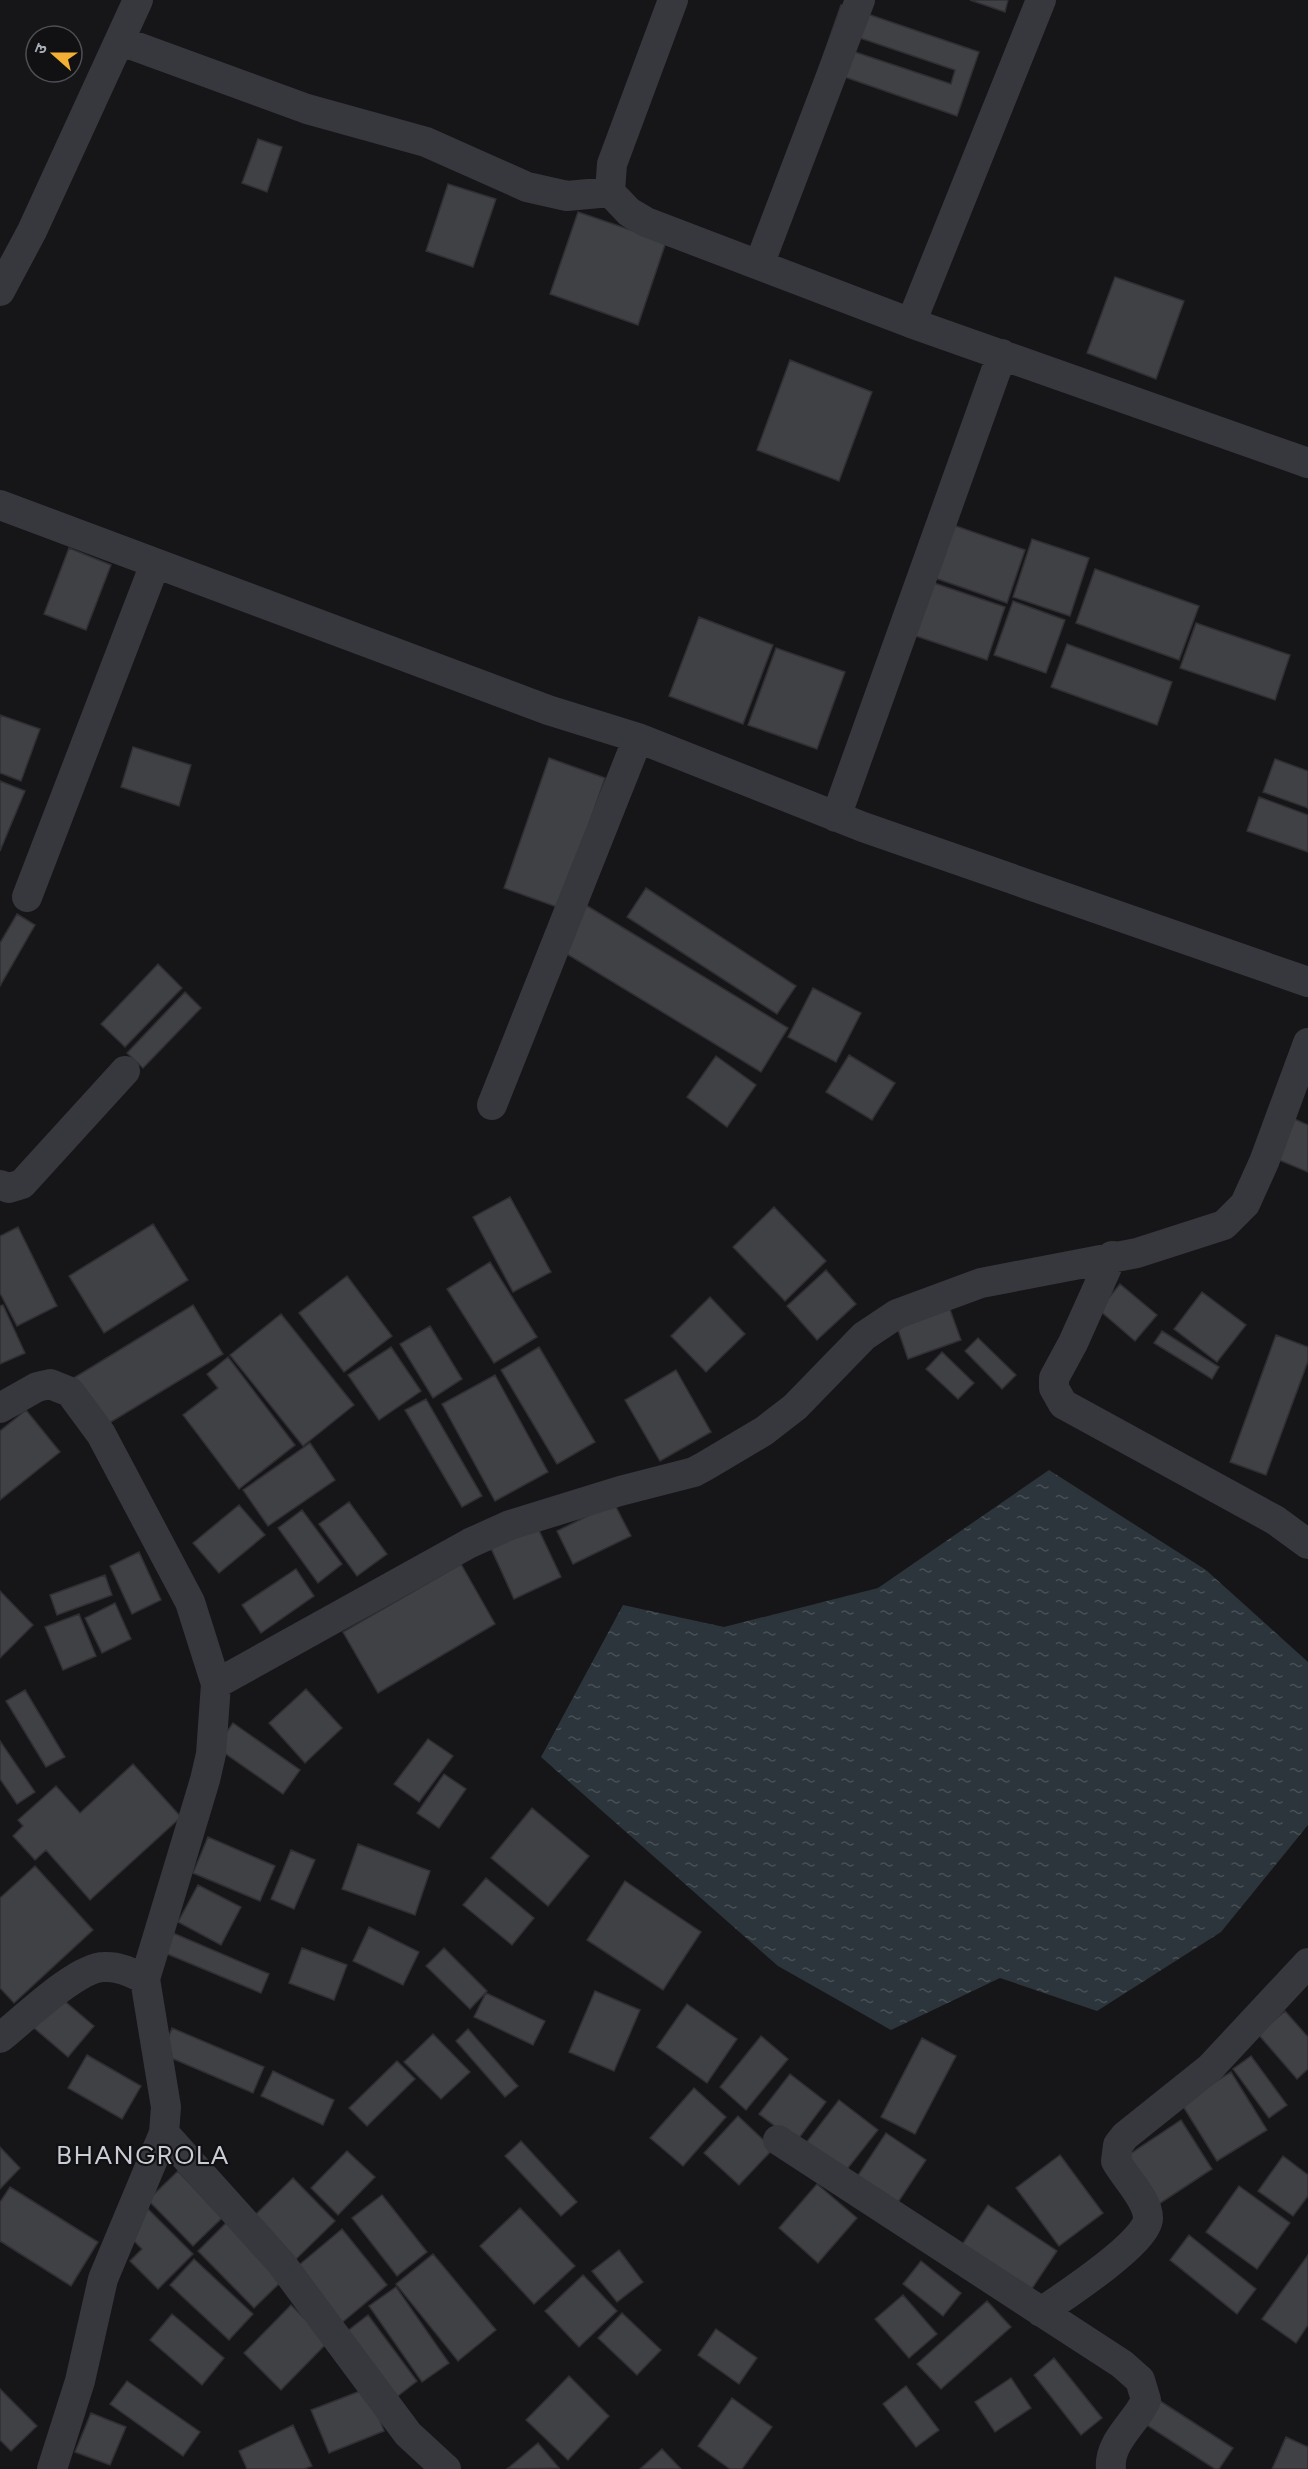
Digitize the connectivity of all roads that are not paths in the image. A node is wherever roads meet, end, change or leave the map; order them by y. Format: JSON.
{"nodes":[{"id":1,"x":138,"y":0,"type":"edge"},
{"id":2,"x":673,"y":0,"type":"edge"},
{"id":3,"x":860,"y":0,"type":"edge"},
{"id":4,"x":1041,"y":0,"type":"edge"},
{"id":5,"x":121,"y":41,"type":"junction"},
{"id":6,"x":610,"y":192,"type":"junction"},
{"id":7,"x":759,"y":265,"type":"junction"},
{"id":8,"x":0,"y":291,"type":"edge"},
{"id":9,"x":911,"y":323,"type":"junction"},
{"id":10,"x":1002,"y":354,"type":"junction"},
{"id":11,"x":1308,"y":463,"type":"edge"},
{"id":12,"x":0,"y":505,"type":"edge"},
{"id":13,"x":155,"y":564,"type":"junction"},
{"id":14,"x":638,"y":738,"type":"junction"},
{"id":15,"x":836,"y":816,"type":"junction"},
{"id":16,"x":27,"y":897,"type":"dead end"},
{"id":17,"x":1308,"y":982,"type":"edge"},
{"id":18,"x":1308,"y":1043,"type":"edge"},
{"id":19,"x":125,"y":1071,"type":"dead end"},
{"id":20,"x":492,"y":1105,"type":"dead end"},
{"id":21,"x":0,"y":1185,"type":"edge"},
{"id":22,"x":1112,"y":1256,"type":"junction"},
{"id":23,"x":0,"y":1408,"type":"edge"},
{"id":24,"x":1308,"y":1544,"type":"edge"},
{"id":25,"x":216,"y":1684,"type":"junction"},
{"id":26,"x":1308,"y":1963,"type":"edge"},
{"id":27,"x":145,"y":1979,"type":"junction"},
{"id":28,"x":0,"y":2038,"type":"edge"},
{"id":29,"x":164,"y":2133,"type":"junction"},
{"id":30,"x":778,"y":2140,"type":"dead end"},
{"id":31,"x":1041,"y":2312,"type":"junction"},
{"id":32,"x":52,"y":2469,"type":"edge"},
{"id":33,"x":446,"y":2469,"type":"edge"},
{"id":34,"x":1111,"y":2469,"type":"edge"}],
"edges":[{"from":1,"to":5,"type":"street"},
{"from":2,"to":6,"type":"street"},
{"from":3,"to":7,"type":"street"},
{"from":4,"to":9,"type":"street"},
{"from":5,"to":6,"type":"street"},
{"from":5,"to":8,"type":"street"},
{"from":6,"to":7,"type":"street"},
{"from":7,"to":9,"type":"street"},
{"from":9,"to":10,"type":"street"},
{"from":10,"to":11,"type":"street"},
{"from":10,"to":15,"type":"street"},
{"from":12,"to":13,"type":"street"},
{"from":13,"to":14,"type":"street"},
{"from":13,"to":16,"type":"street"},
{"from":14,"to":15,"type":"street"},
{"from":14,"to":20,"type":"street"},
{"from":15,"to":17,"type":"street"},
{"from":18,"to":22,"type":"street"},
{"from":19,"to":21,"type":"street"},
{"from":22,"to":24,"type":"street"},
{"from":22,"to":25,"type":"street"},
{"from":23,"to":25,"type":"street"},
{"from":25,"to":27,"type":"street"},
{"from":26,"to":31,"type":"street"},
{"from":27,"to":28,"type":"street"},
{"from":27,"to":29,"type":"street"},
{"from":29,"to":32,"type":"street"},
{"from":29,"to":33,"type":"street"},
{"from":30,"to":31,"type":"street"},
{"from":31,"to":34,"type":"street"}]}
